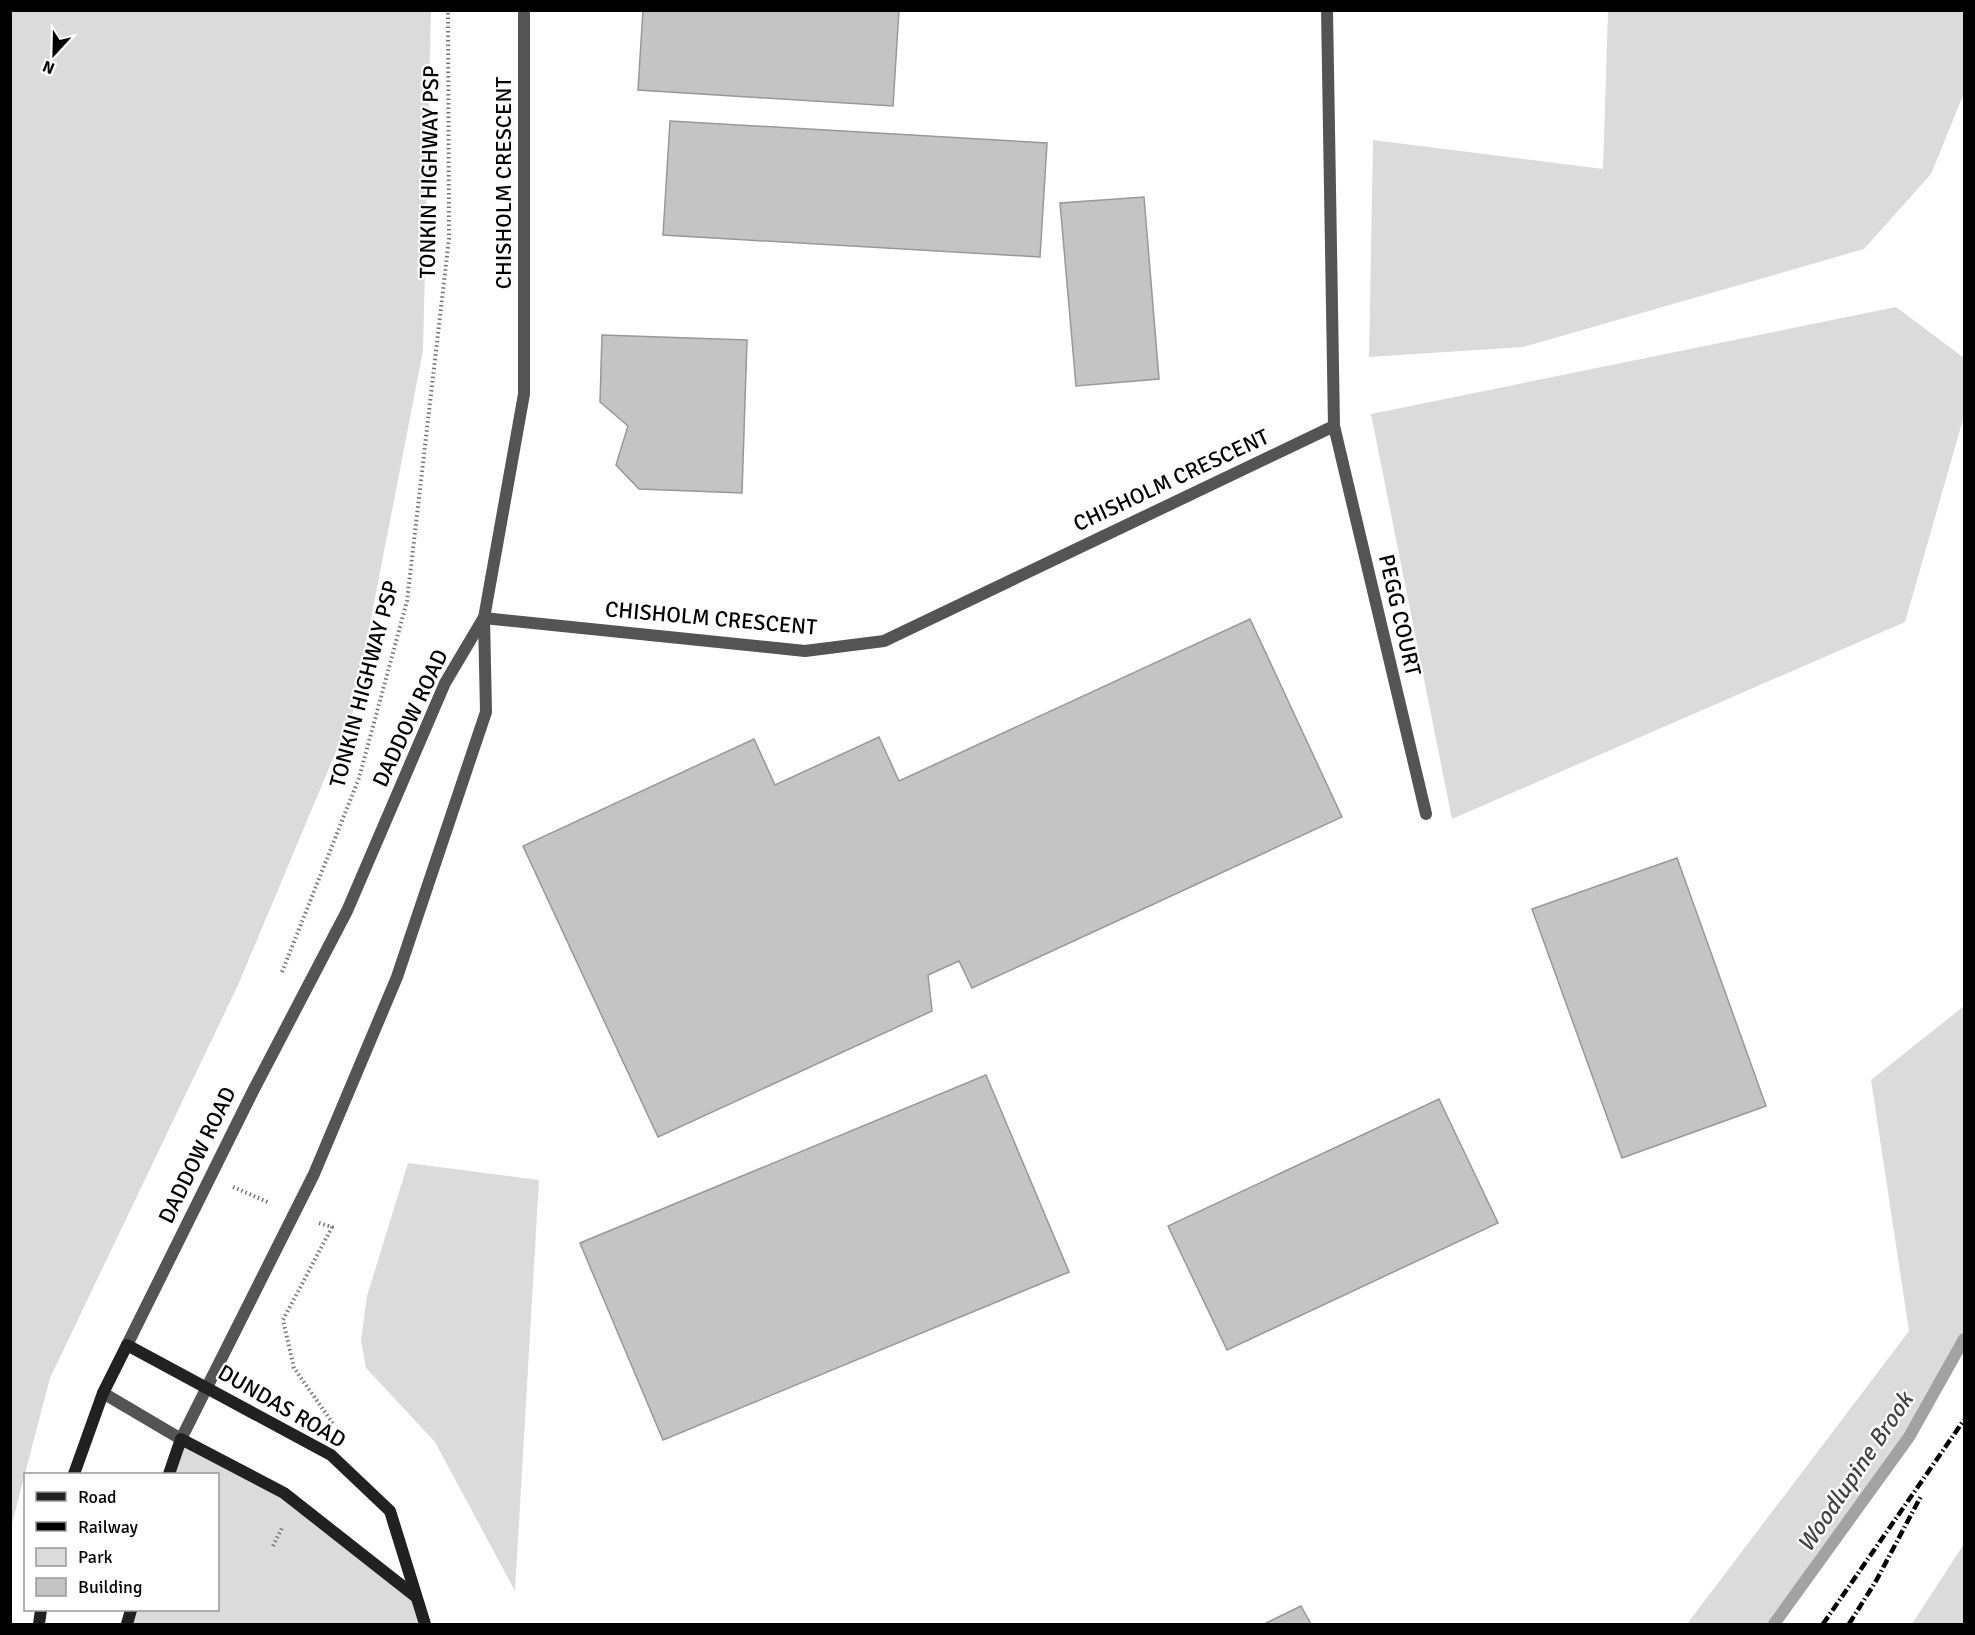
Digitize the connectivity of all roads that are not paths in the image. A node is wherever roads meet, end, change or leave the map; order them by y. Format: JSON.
{"nodes":[{"id":1,"x":524,"y":10,"type":"edge"},
{"id":2,"x":1327,"y":10,"type":"edge"},
{"id":3,"x":1334,"y":426,"type":"junction"},
{"id":4,"x":484,"y":618,"type":"junction"},
{"id":5,"x":1426,"y":813,"type":"dead end"},
{"id":6,"x":127,"y":1345,"type":"junction"},
{"id":7,"x":207,"y":1387,"type":"junction"},
{"id":8,"x":103,"y":1393,"type":"junction"},
{"id":9,"x":181,"y":1439,"type":"junction"},
{"id":10,"x":74,"y":1473,"type":"edge"},
{"id":11,"x":169,"y":1473,"type":"edge"},
{"id":12,"x":415,"y":1596,"type":"junction"},
{"id":13,"x":425,"y":1624,"type":"edge"}],
"edges":[{"from":1,"to":4,"type":"street","name":"CHISHOLM CRESCENT"},
{"from":2,"to":3,"type":"street"},
{"from":3,"to":4,"type":"street","name":"CHISHOLM CRESCENT"},
{"from":3,"to":5,"type":"street","name":"PEGG COURT"},
{"from":4,"to":6,"type":"street","name":"DADDOW ROAD"},
{"from":4,"to":7,"type":"street","name":"DADDOW ROAD"},
{"from":6,"to":7,"type":"main road","name":"DUNDAS ROAD"},
{"from":6,"to":8,"type":"main road","name":"DADDOW ROAD"},
{"from":7,"to":9,"type":"street","name":"DADDOW ROAD"},
{"from":7,"to":12,"type":"main road","name":"DUNDAS ROAD"},
{"from":8,"to":9,"type":"street"},
{"from":8,"to":10,"type":"main road","name":"DADDOW ROAD"},
{"from":9,"to":11,"type":"main road","name":"DADDOW ROAD"},
{"from":9,"to":12,"type":"main road"},
{"from":12,"to":13,"type":"main road","name":"DUNDAS ROAD"}]}
